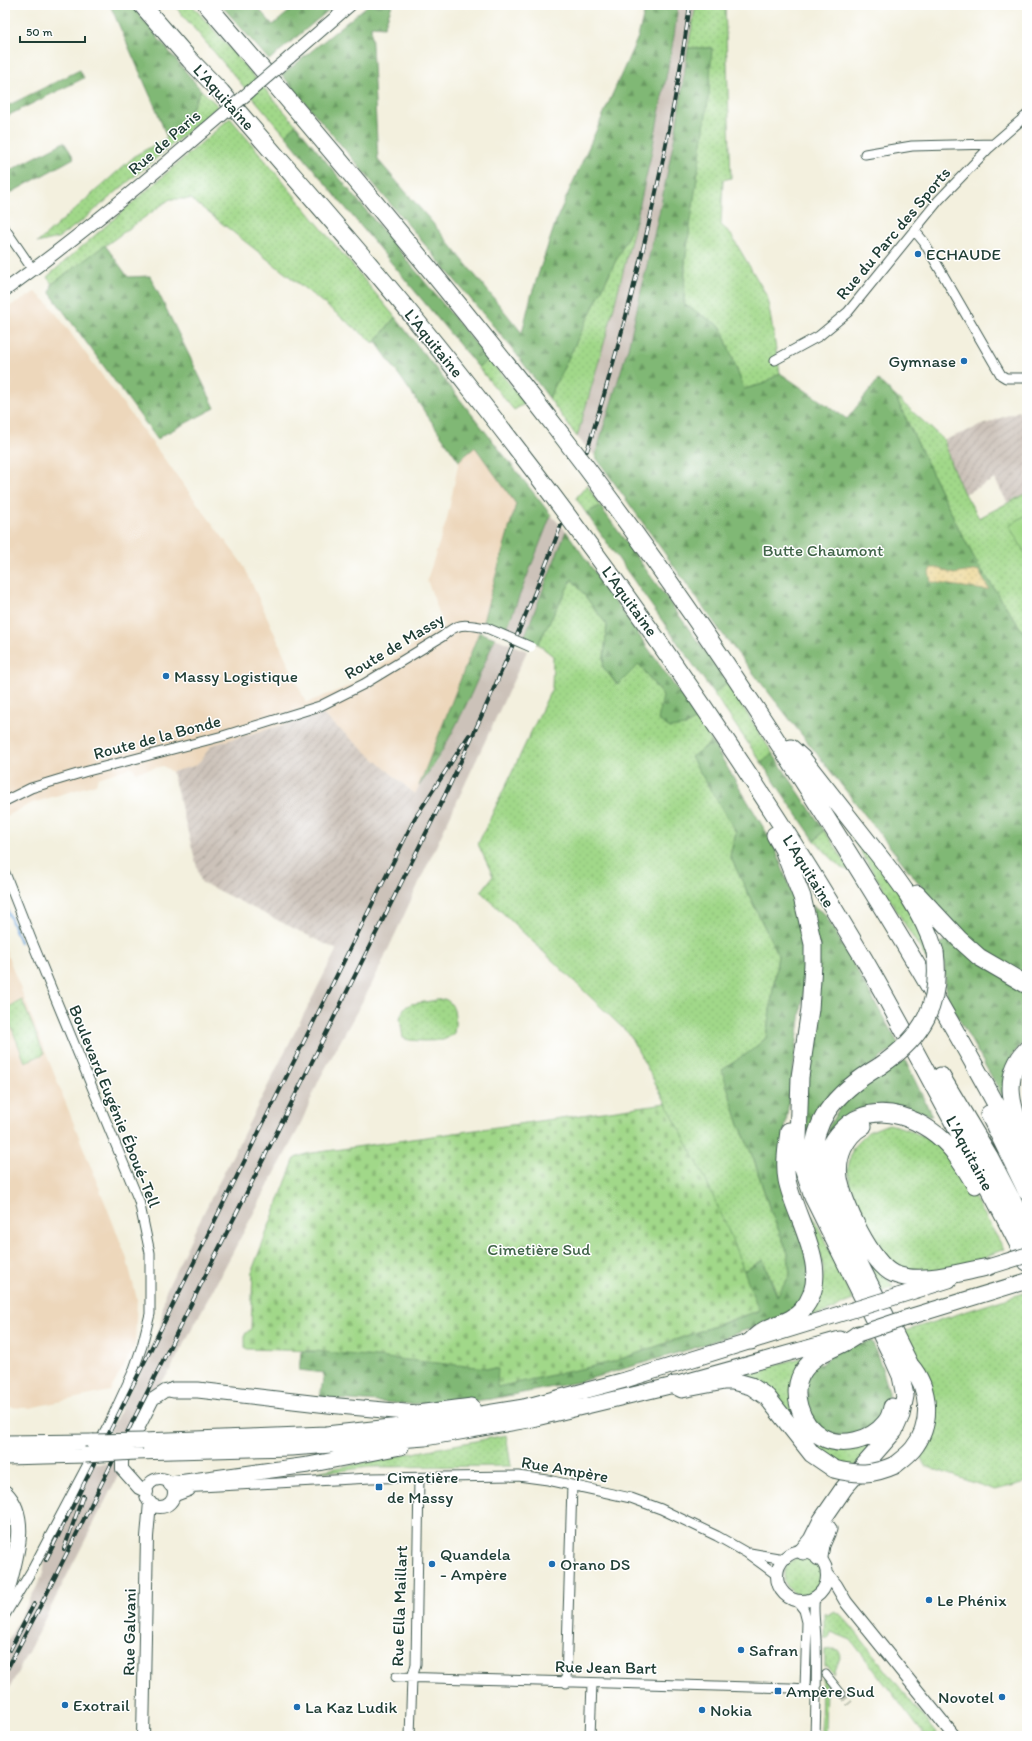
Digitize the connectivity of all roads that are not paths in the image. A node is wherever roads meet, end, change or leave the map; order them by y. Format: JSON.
{"nodes":[{"id":1,"x":142,"y":5,"type":"edge"},
{"id":2,"x":152,"y":5,"type":"edge"},
{"id":3,"x":207,"y":5,"type":"edge"},
{"id":4,"x":350,"y":5,"type":"edge"},
{"id":5,"x":221,"y":92,"type":"junction"},
{"id":6,"x":1027,"y":115,"type":"edge"},
{"id":7,"x":993,"y":144,"type":"junction"},
{"id":8,"x":865,"y":154,"type":"dead end"},
{"id":9,"x":5,"y":229,"type":"edge"},
{"id":10,"x":914,"y":230,"type":"junction"},
{"id":11,"x":33,"y":270,"type":"junction"},
{"id":12,"x":5,"y":290,"type":"edge"},
{"id":13,"x":775,"y":360,"type":"dead end"},
{"id":14,"x":1027,"y":378,"type":"edge"},
{"id":15,"x":531,"y":647,"type":"dead end"},
{"id":16,"x":320,"y":706,"type":"joint"},
{"id":17,"x":771,"y":730,"type":"junction"},
{"id":18,"x":752,"y":780,"type":"junction"},
{"id":19,"x":5,"y":801,"type":"edge"},
{"id":20,"x":890,"y":870,"type":"junction"},
{"id":21,"x":5,"y":873,"type":"edge"},
{"id":22,"x":899,"y":933,"type":"junction"},
{"id":23,"x":878,"y":984,"type":"junction"},
{"id":24,"x":1027,"y":985,"type":"edge"},
{"id":25,"x":1027,"y":1049,"type":"edge"},
{"id":26,"x":800,"y":1077,"type":"junction"},
{"id":27,"x":892,"y":1115,"type":"junction"},
{"id":28,"x":1027,"y":1144,"type":"edge"},
{"id":29,"x":1027,"y":1163,"type":"edge"},
{"id":30,"x":1027,"y":1192,"type":"edge"},
{"id":31,"x":1027,"y":1229,"type":"edge"},
{"id":32,"x":844,"y":1232,"type":"junction"},
{"id":33,"x":1027,"y":1255,"type":"edge"},
{"id":34,"x":1027,"y":1262,"type":"edge"},
{"id":35,"x":988,"y":1267,"type":"junction"},
{"id":36,"x":1027,"y":1276,"type":"edge"},
{"id":37,"x":1027,"y":1281,"type":"edge"},
{"id":38,"x":874,"y":1322,"type":"junction"},
{"id":39,"x":858,"y":1334,"type":"junction"},
{"id":40,"x":751,"y":1341,"type":"junction"},
{"id":41,"x":910,"y":1365,"type":"junction"},
{"id":42,"x":674,"y":1385,"type":"junction"},
{"id":43,"x":173,"y":1390,"type":"joint"},
{"id":44,"x":524,"y":1407,"type":"junction"},
{"id":45,"x":425,"y":1438,"type":"junction"},
{"id":46,"x":5,"y":1443,"type":"edge"},
{"id":47,"x":139,"y":1447,"type":"junction"},
{"id":48,"x":89,"y":1448,"type":"junction"},
{"id":49,"x":5,"y":1457,"type":"edge"},
{"id":50,"x":419,"y":1478,"type":"junction"},
{"id":51,"x":572,"y":1485,"type":"junction"},
{"id":52,"x":173,"y":1490,"type":"junction"},
{"id":53,"x":149,"y":1493,"type":"junction"},
{"id":54,"x":5,"y":1494,"type":"edge"},
{"id":55,"x":162,"y":1507,"type":"junction"},
{"id":56,"x":148,"y":1528,"type":"junction"},
{"id":57,"x":747,"y":1553,"type":"junction"},
{"id":58,"x":811,"y":1554,"type":"junction"},
{"id":59,"x":784,"y":1559,"type":"junction"},
{"id":60,"x":777,"y":1575,"type":"junction"},
{"id":61,"x":828,"y":1576,"type":"junction"},
{"id":62,"x":818,"y":1595,"type":"junction"},
{"id":63,"x":5,"y":1598,"type":"edge"},
{"id":64,"x":797,"y":1601,"type":"junction"},
{"id":65,"x":846,"y":1602,"type":"junction"},
{"id":66,"x":5,"y":1614,"type":"edge"},
{"id":67,"x":826,"y":1674,"type":"dead end"},
{"id":68,"x":396,"y":1677,"type":"dead end"},
{"id":69,"x":412,"y":1678,"type":"junction"},
{"id":70,"x":564,"y":1683,"type":"junction"},
{"id":71,"x":592,"y":1684,"type":"junction"},
{"id":72,"x":805,"y":1688,"type":"junction"},
{"id":73,"x":816,"y":1692,"type":"junction"},
{"id":74,"x":842,"y":1694,"type":"tunnel mouth"},
{"id":75,"x":143,"y":1736,"type":"edge"},
{"id":76,"x":410,"y":1736,"type":"edge"},
{"id":77,"x":590,"y":1736,"type":"edge"},
{"id":78,"x":815,"y":1736,"type":"edge"},
{"id":79,"x":954,"y":1736,"type":"edge"}],
"edges":[{"from":1,"to":5,"type":"highway","name":"L'Aquitaine"},
{"from":2,"to":5,"type":"highway"},
{"from":3,"to":17,"type":"highway"},
{"from":4,"to":11,"type":"street","name":"Rue de Paris","bridge":true},
{"from":5,"to":18,"type":"highway","name":"L'Aquitaine"},
{"from":6,"to":7,"type":"street","name":"Rue du Parc des Sports"},
{"from":7,"to":8,"type":"street"},
{"from":7,"to":10,"type":"street","name":"Rue du Parc des Sports"},
{"from":9,"to":11,"type":"street"},
{"from":10,"to":13,"type":"street","name":"Rue du Parc des Sports"},
{"from":10,"to":14,"type":"street"},
{"from":11,"to":12,"type":"street","name":"Rue de Paris"},
{"from":15,"to":16,"type":"street","name":"Route de Massy","bridge":true},
{"from":16,"to":19,"type":"street","name":"Route de la Bonde"},
{"from":17,"to":20,"type":"highway"},
{"from":17,"to":22,"type":"highway"},
{"from":18,"to":23,"type":"highway","name":"L'Aquitaine"},
{"from":18,"to":26,"type":"highway"},
{"from":20,"to":24,"type":"highway"},
{"from":20,"to":32,"type":"highway","bridge":true},
{"from":21,"to":66,"type":"street","name":"Boulevard Eugénie Éboué-Tell"},
{"from":22,"to":29,"type":"highway"},
{"from":22,"to":30,"type":"highway"},
{"from":23,"to":31,"type":"highway"},
{"from":23,"to":34,"type":"highway","name":"L'Aquitaine"},
{"from":25,"to":28,"type":"highway"},
{"from":26,"to":38,"type":"highway"},
{"from":26,"to":40,"type":"highway"},
{"from":27,"to":32,"type":"highway"},
{"from":27,"to":35,"type":"highway"},
{"from":27,"to":36,"type":"highway"},
{"from":32,"to":41,"type":"highway"},
{"from":33,"to":35,"type":"main road","bridge":true},
{"from":35,"to":40,"type":"main road","bridge":true},
{"from":37,"to":39,"type":"main road","bridge":true},
{"from":38,"to":39,"type":"highway"},
{"from":38,"to":58,"type":"highway"},
{"from":39,"to":42,"type":"main road"},
{"from":40,"to":44,"type":"main road"},
{"from":41,"to":42,"type":"highway","bridge":true},
{"from":41,"to":58,"type":"highway"},
{"from":42,"to":45,"type":"main road"},
{"from":43,"to":44,"type":"main road"},
{"from":43,"to":53,"type":"street"},
{"from":44,"to":47,"type":"main road"},
{"from":45,"to":47,"type":"main road"},
{"from":45,"to":52,"type":"main road"},
{"from":46,"to":48,"type":"main road"},
{"from":47,"to":48,"type":"main road","bridge":true},
{"from":48,"to":49,"type":"main road"},
{"from":50,"to":51,"type":"street","name":"Rue Ampère"},
{"from":50,"to":52,"type":"street","name":"Rue Ampère"},
{"from":50,"to":69,"type":"street","name":"Rue Ella Maillart"},
{"from":51,"to":57,"type":"street","name":"Rue Ampère"},
{"from":51,"to":70,"type":"street"},
{"from":52,"to":53,"type":"street"},
{"from":52,"to":55,"type":"street"},
{"from":53,"to":55,"type":"street"},
{"from":53,"to":56,"type":"street","name":"Rue Galvani"},
{"from":54,"to":63,"type":"main road"},
{"from":55,"to":56,"type":"street"},
{"from":56,"to":75,"type":"street","name":"Rue Galvani"},
{"from":57,"to":59,"type":"street","name":"Rue Ampère"},
{"from":57,"to":60,"type":"street","name":"Rue Ampère"},
{"from":58,"to":59,"type":"street"},
{"from":58,"to":61,"type":"street"},
{"from":59,"to":60,"type":"street"},
{"from":60,"to":64,"type":"street"},
{"from":61,"to":62,"type":"street"},
{"from":61,"to":65,"type":"street"},
{"from":62,"to":64,"type":"street"},
{"from":62,"to":65,"type":"street"},
{"from":62,"to":73,"type":"street"},
{"from":64,"to":72,"type":"street"},
{"from":65,"to":79,"type":"street"},
{"from":67,"to":74,"type":"street"},
{"from":68,"to":69,"type":"street","name":"Rue Jean Bart"},
{"from":69,"to":70,"type":"street","name":"Rue Jean Bart"},
{"from":69,"to":76,"type":"street","name":"Rue Ella Maillart"},
{"from":70,"to":71,"type":"street","name":"Rue Jean Bart"},
{"from":71,"to":72,"type":"street","name":"Rue Jean Bart"},
{"from":71,"to":77,"type":"street"},
{"from":72,"to":73,"type":"street","name":"Rue Jean Bart"},
{"from":73,"to":78,"type":"street"}]}
